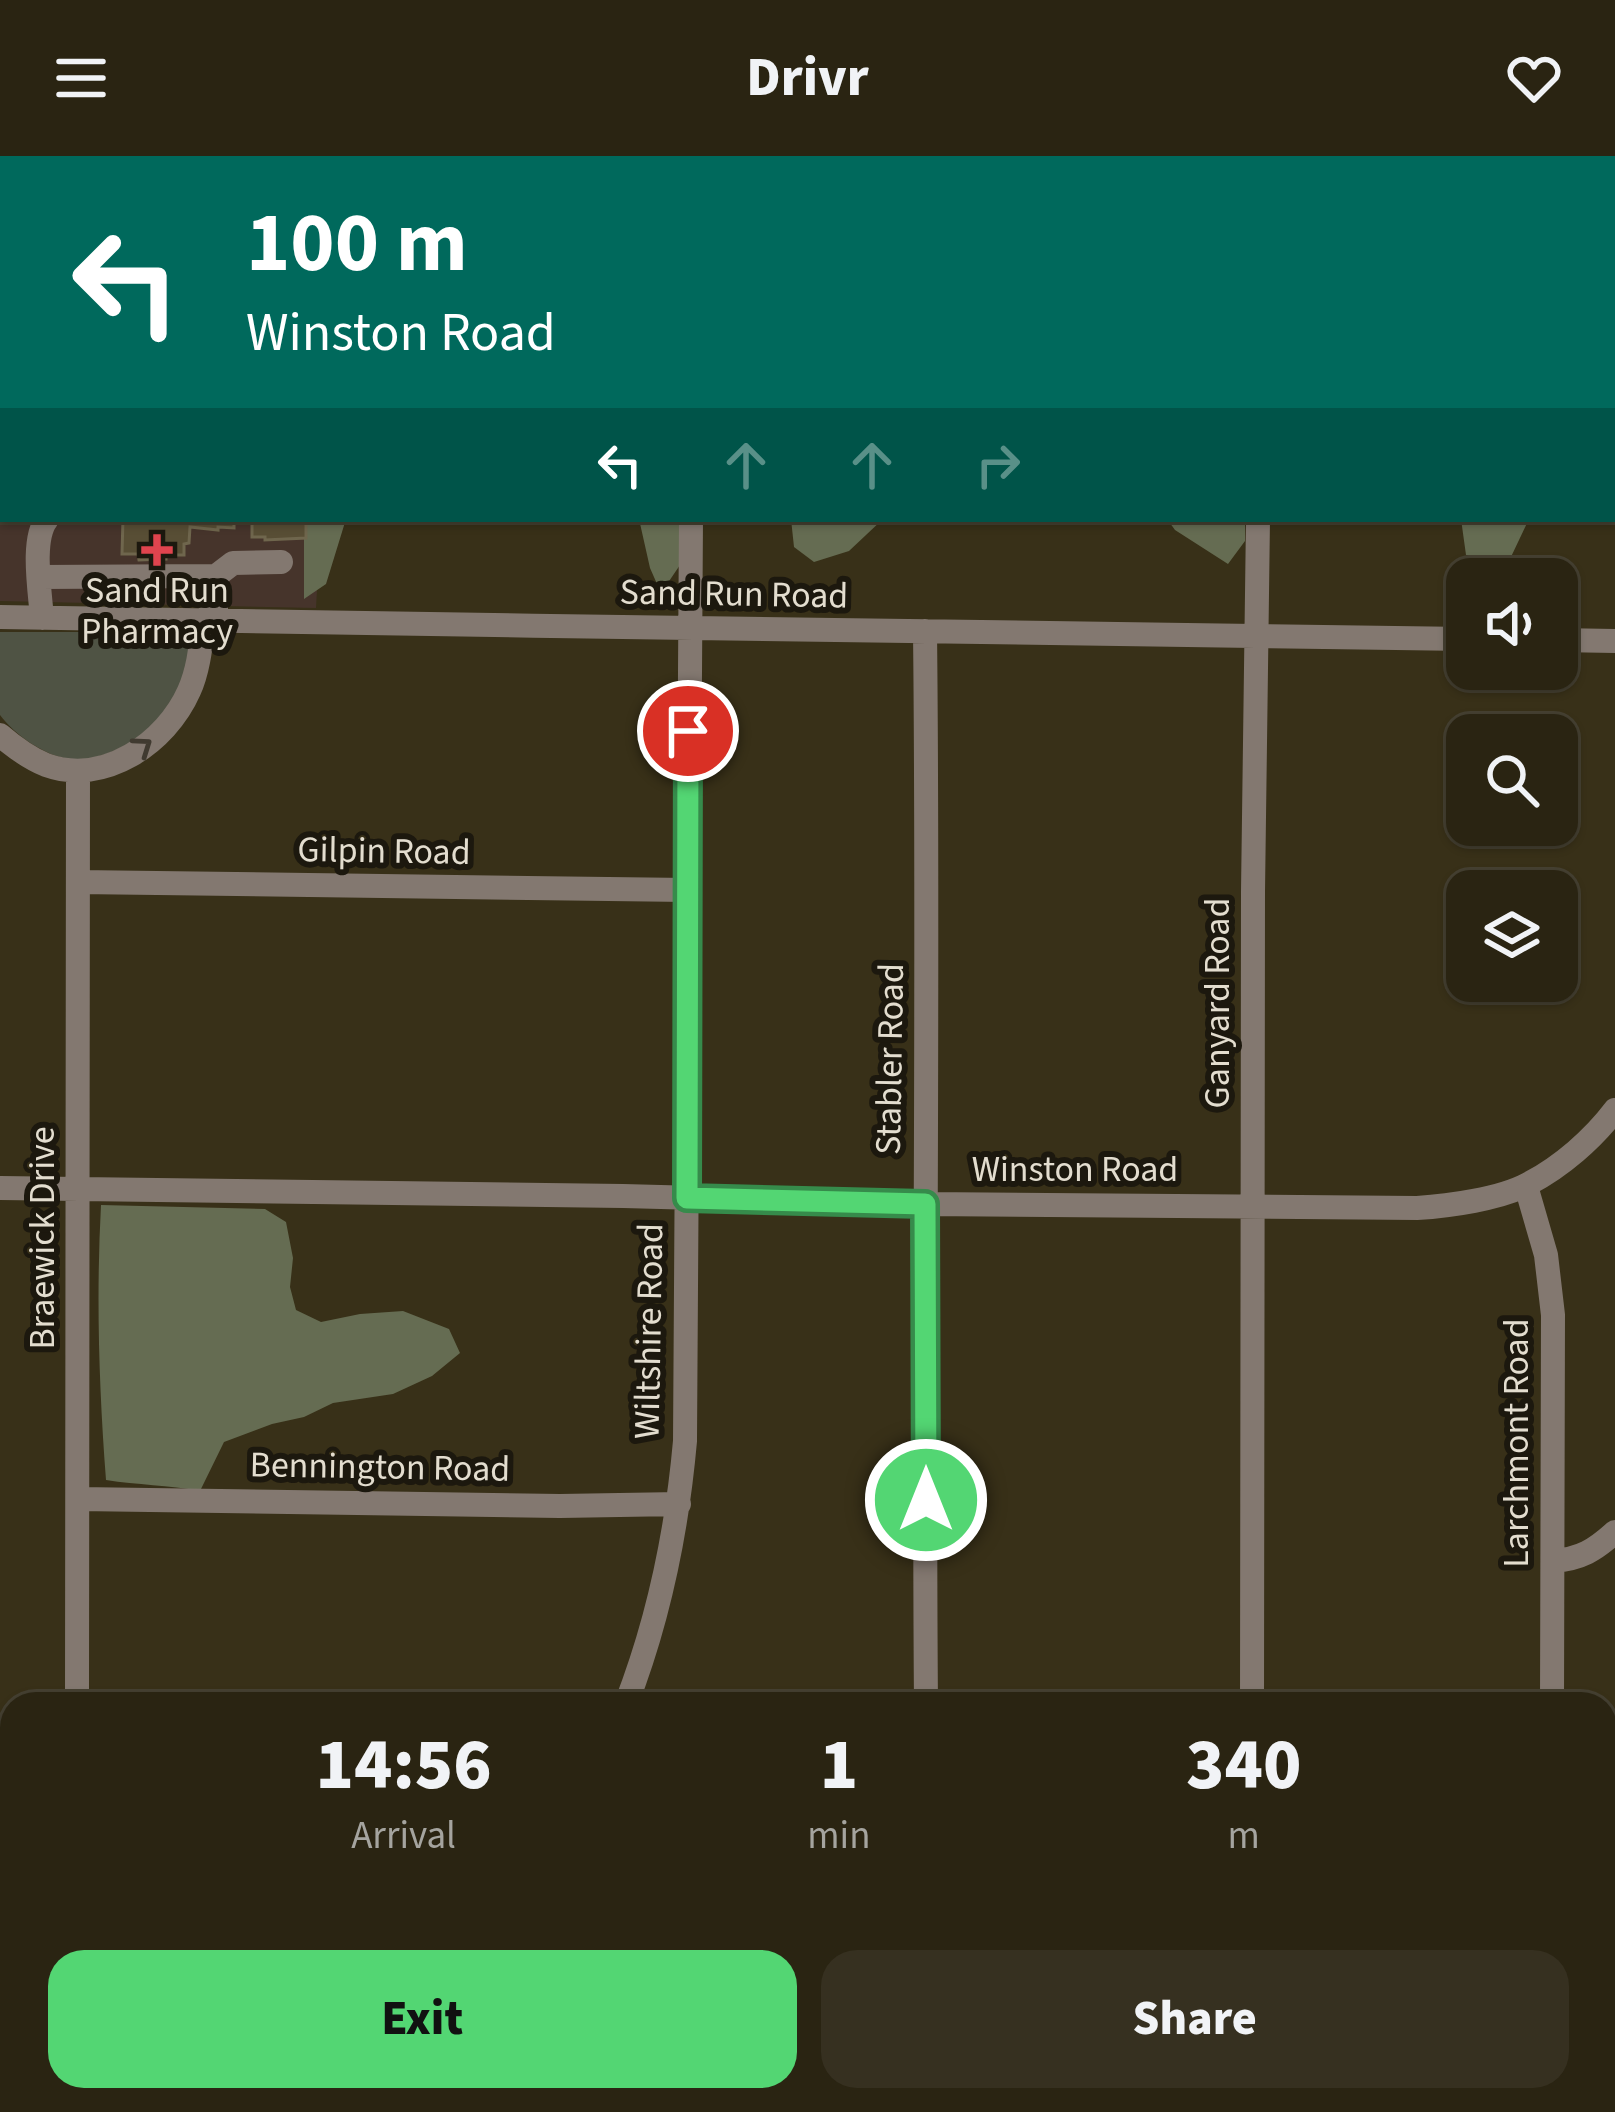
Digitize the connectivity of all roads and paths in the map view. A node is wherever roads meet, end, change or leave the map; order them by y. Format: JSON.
{"nodes":[{"id":1,"x":43,"y":522,"type":"edge"},
{"id":2,"x":691,"y":522,"type":"edge"},
{"id":3,"x":1258,"y":522,"type":"edge"},
{"id":4,"x":281,"y":562,"type":"dead end"},
{"id":5,"x":215,"y":576,"type":"junction"},
{"id":6,"x":40,"y":577,"type":"junction"},
{"id":7,"x":0,"y":617,"type":"edge"},
{"id":8,"x":42,"y":618,"type":"junction"},
{"id":9,"x":210,"y":619,"type":"junction"},
{"id":10,"x":691,"y":630,"type":"junction"},
{"id":11,"x":925,"y":632,"type":"junction"},
{"id":12,"x":1255,"y":637,"type":"junction"},
{"id":13,"x":1446,"y":640,"type":"edge"},
{"id":14,"x":1578,"y":640,"type":"edge"},
{"id":15,"x":1615,"y":641,"type":"edge"},
{"id":16,"x":0,"y":735,"type":"edge"},
{"id":17,"x":78,"y":771,"type":"junction"},
{"id":18,"x":78,"y":882,"type":"junction"},
{"id":19,"x":688,"y":890,"type":"junction"},
{"id":20,"x":1615,"y":1110,"type":"edge"},
{"id":21,"x":1526,"y":1186,"type":"junction"},
{"id":22,"x":0,"y":1188,"type":"edge"},
{"id":23,"x":77,"y":1190,"type":"junction"},
{"id":24,"x":687,"y":1198,"type":"junction"},
{"id":25,"x":925,"y":1204,"type":"junction"},
{"id":26,"x":1254,"y":1207,"type":"junction"},
{"id":27,"x":79,"y":1499,"type":"junction"},
{"id":28,"x":679,"y":1504,"type":"junction"},
{"id":29,"x":1615,"y":1532,"type":"edge"},
{"id":30,"x":1553,"y":1561,"type":"junction"},
{"id":31,"x":77,"y":1692,"type":"edge"},
{"id":32,"x":630,"y":1692,"type":"edge"},
{"id":33,"x":926,"y":1692,"type":"edge"},
{"id":34,"x":1252,"y":1692,"type":"edge"},
{"id":35,"x":1552,"y":1692,"type":"edge"}],
"edges":[{"from":1,"to":6,"type":"street"},
{"from":2,"to":10,"type":"street","name":"Wiltshire Road"},
{"from":3,"to":12,"type":"street","name":"Ganyard Road"},
{"from":4,"to":5,"type":"street"},
{"from":5,"to":6,"type":"street"},
{"from":5,"to":9,"type":"street"},
{"from":6,"to":8,"type":"street"},
{"from":7,"to":8,"type":"street","name":"Sand Run Road"},
{"from":8,"to":9,"type":"street","name":"Sand Run Road"},
{"from":9,"to":10,"type":"street","name":"Sand Run Road"},
{"from":17,"to":9,"type":"street","one_way":true},
{"from":10,"to":11,"type":"street","name":"Sand Run Road"},
{"from":10,"to":19,"type":"street","name":"Wiltshire Road"},
{"from":11,"to":12,"type":"street","name":"Sand Run Road"},
{"from":11,"to":25,"type":"street","name":"Stabler Road"},
{"from":12,"to":13,"type":"street","name":"Sand Run Road"},
{"from":12,"to":26,"type":"street","name":"Ganyard Road"},
{"from":14,"to":15,"type":"street"},
{"from":16,"to":17,"type":"street"},
{"from":17,"to":18,"type":"street","name":"Braewick Drive"},
{"from":18,"to":19,"type":"street","name":"Gilpin Road"},
{"from":18,"to":23,"type":"street","name":"Braewick Drive"},
{"from":19,"to":24,"type":"street","name":"Wiltshire Road"},
{"from":20,"to":21,"type":"street","name":"Winston Road"},
{"from":21,"to":26,"type":"street","name":"Winston Road"},
{"from":21,"to":30,"type":"street","name":"Larchmont Road"},
{"from":22,"to":23,"type":"street","name":"Winston Road"},
{"from":23,"to":24,"type":"street","name":"Winston Road"},
{"from":23,"to":27,"type":"street","name":"Braewick Drive"},
{"from":24,"to":25,"type":"street","name":"Winston Road"},
{"from":24,"to":28,"type":"street","name":"Wiltshire Road"},
{"from":25,"to":26,"type":"street","name":"Winston Road"},
{"from":25,"to":33,"type":"street","name":"Stabler Road"},
{"from":26,"to":34,"type":"street","name":"Ganyard Road"},
{"from":27,"to":28,"type":"street","name":"Bennington Road"},
{"from":27,"to":31,"type":"street","name":"Braewick Drive"},
{"from":28,"to":32,"type":"street","name":"Wiltshire Road"},
{"from":29,"to":30,"type":"street"},
{"from":30,"to":35,"type":"street","name":"Larchmont Road"}]}
